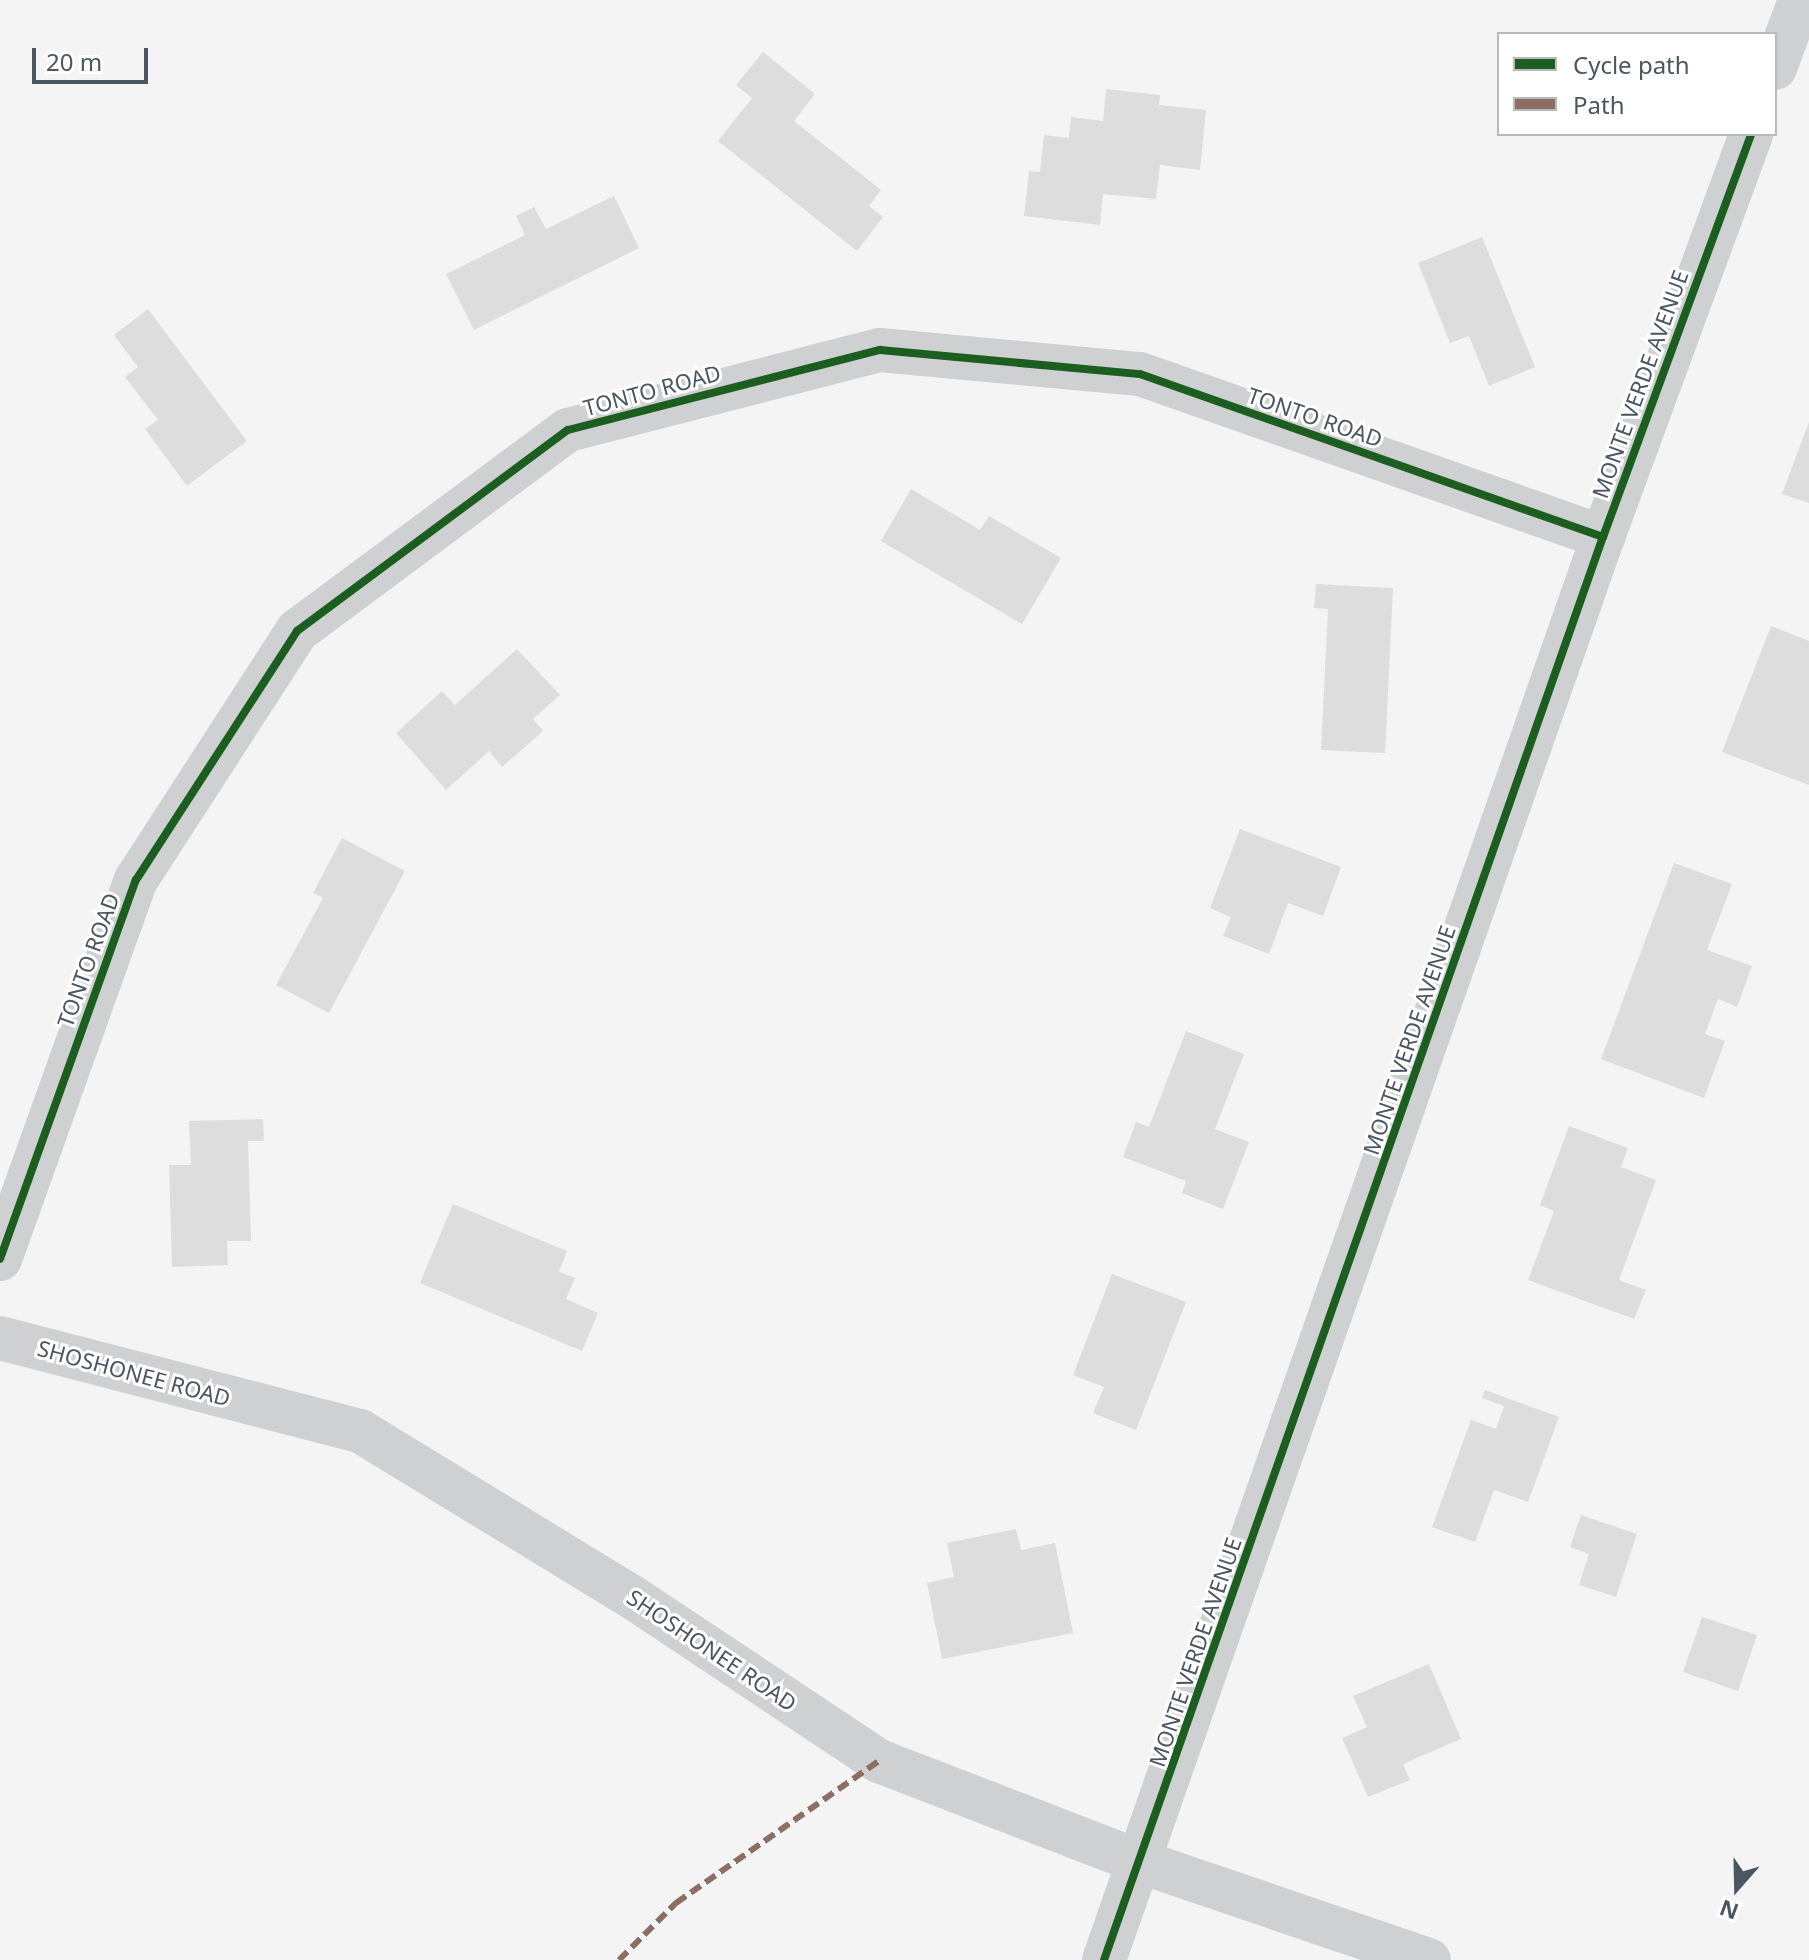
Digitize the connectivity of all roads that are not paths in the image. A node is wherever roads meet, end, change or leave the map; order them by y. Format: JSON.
{"nodes":[{"id":1,"x":1800,"y":0,"type":"edge"},
{"id":2,"x":1777,"y":63,"type":"edge"},
{"id":3,"x":1750,"y":136,"type":"edge"},
{"id":4,"x":1603,"y":537,"type":"junction"},
{"id":5,"x":0,"y":1259,"type":"edge"},
{"id":6,"x":0,"y":1338,"type":"edge"},
{"id":7,"x":1141,"y":1862,"type":"junction"},
{"id":8,"x":1104,"y":1960,"type":"edge"},
{"id":9,"x":1429,"y":1960,"type":"edge"}],
"edges":[{"from":1,"to":2,"type":"street"},
{"from":3,"to":4,"type":"street","name":"MONTE VERDE AVENUE"},
{"from":4,"to":5,"type":"street","name":"TONTO ROAD"},
{"from":4,"to":7,"type":"street","name":"MONTE VERDE AVENUE"},
{"from":6,"to":7,"type":"street","name":"SHOSHONEE ROAD"},
{"from":7,"to":8,"type":"street","name":"MONTE VERDE AVENUE"},
{"from":7,"to":9,"type":"street","name":"SHOSHONEE ROAD"}]}
